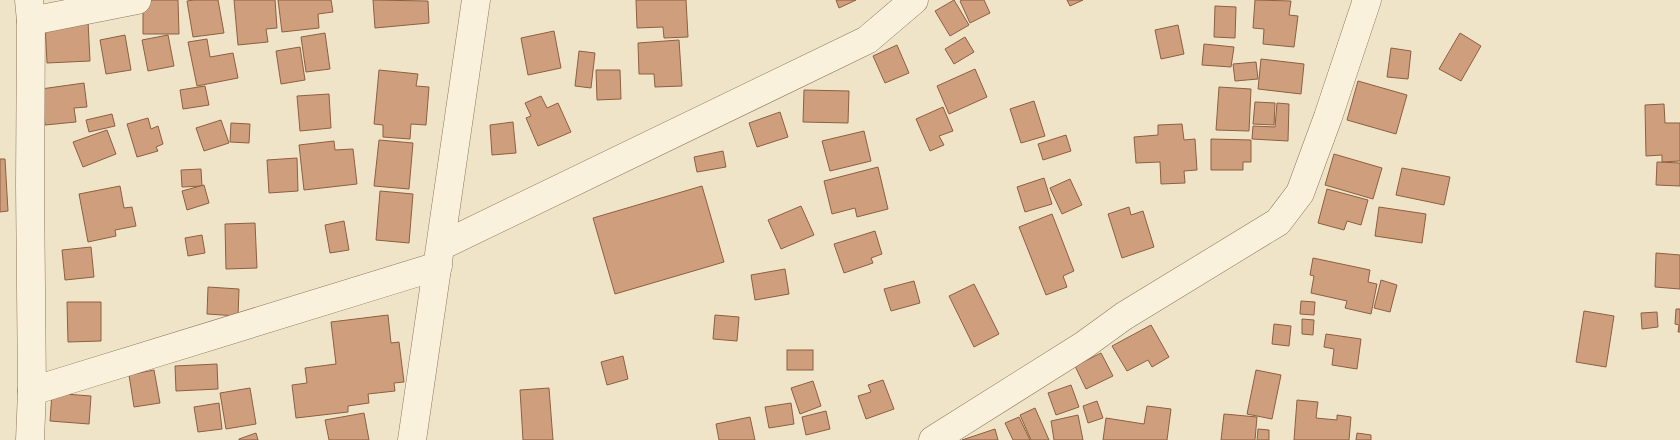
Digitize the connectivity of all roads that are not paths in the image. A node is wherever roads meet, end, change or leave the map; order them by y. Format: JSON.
{"nodes":[{"id":1,"x":137,"y":0,"type":"edge"},
{"id":2,"x":476,"y":0,"type":"edge"},
{"id":3,"x":914,"y":0,"type":"edge"},
{"id":4,"x":1367,"y":0,"type":"edge"},
{"id":5,"x":30,"y":11,"type":"edge"},
{"id":6,"x":439,"y":256,"type":"junction"},
{"id":7,"x":32,"y":391,"type":"junction"},
{"id":8,"x":30,"y":440,"type":"edge"},
{"id":9,"x":412,"y":440,"type":"edge"},
{"id":10,"x":933,"y":440,"type":"edge"}],
"edges":[{"from":1,"to":5,"type":"street"},
{"from":2,"to":6,"type":"street"},
{"from":3,"to":6,"type":"street"},
{"from":4,"to":10,"type":"street"},
{"from":5,"to":7,"type":"street"},
{"from":6,"to":7,"type":"street"},
{"from":6,"to":9,"type":"street"},
{"from":7,"to":8,"type":"street"}]}
